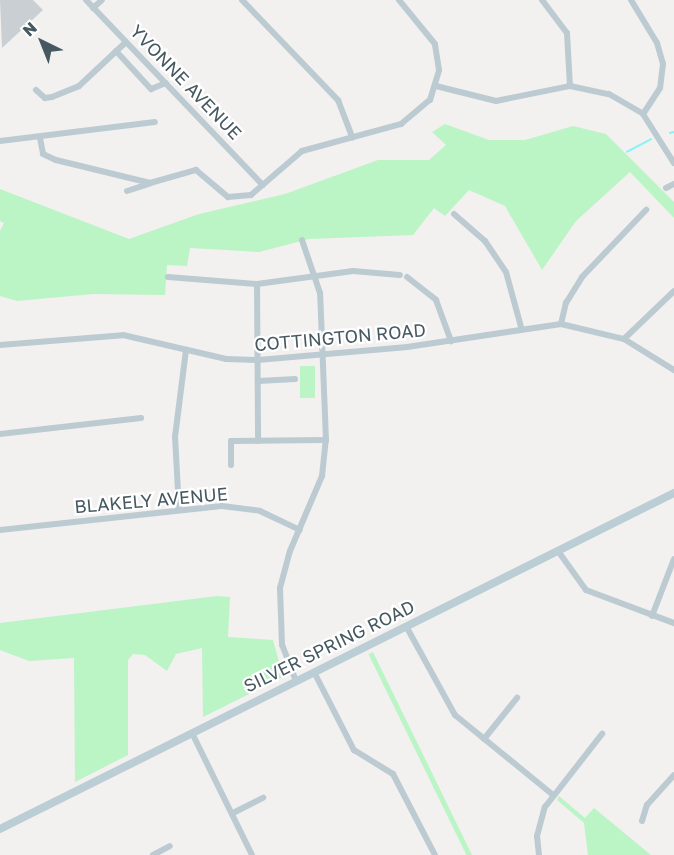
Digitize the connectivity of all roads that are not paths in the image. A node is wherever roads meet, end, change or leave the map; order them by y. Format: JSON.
{"nodes":[{"id":1,"x":86,"y":0,"type":"edge"},
{"id":2,"x":102,"y":0,"type":"edge"},
{"id":3,"x":242,"y":0,"type":"edge"},
{"id":4,"x":399,"y":0,"type":"edge"},
{"id":5,"x":542,"y":0,"type":"edge"},
{"id":6,"x":632,"y":0,"type":"edge"},
{"id":7,"x":93,"y":8,"type":"junction"},
{"id":8,"x":126,"y":42,"type":"junction"},
{"id":9,"x":116,"y":51,"type":"junction"},
{"id":10,"x":166,"y":83,"type":"junction"},
{"id":11,"x":436,"y":86,"type":"junction"},
{"id":12,"x":570,"y":86,"type":"junction"},
{"id":13,"x":36,"y":90,"type":"dead end"},
{"id":14,"x":643,"y":114,"type":"junction"},
{"id":15,"x":155,"y":122,"type":"dead end"},
{"id":16,"x":352,"y":137,"type":"junction"},
{"id":17,"x":40,"y":138,"type":"junction"},
{"id":18,"x":0,"y":141,"type":"edge"},
{"id":19,"x":674,"y":162,"type":"edge"},
{"id":20,"x":150,"y":183,"type":"junction"},
{"id":21,"x":674,"y":183,"type":"edge"},
{"id":22,"x":263,"y":185,"type":"junction"},
{"id":23,"x":666,"y":188,"type":"dead end"},
{"id":24,"x":127,"y":191,"type":"dead end"},
{"id":25,"x":646,"y":210,"type":"dead end"},
{"id":26,"x":454,"y":214,"type":"dead end"},
{"id":27,"x":302,"y":240,"type":"dead end"},
{"id":28,"x":168,"y":277,"type":"dead end"},
{"id":29,"x":316,"y":277,"type":"junction"},
{"id":30,"x":257,"y":284,"type":"junction"},
{"id":31,"x":674,"y":291,"type":"edge"},
{"id":32,"x":561,"y":324,"type":"junction"},
{"id":33,"x":521,"y":327,"type":"junction"},
{"id":34,"x":624,"y":339,"type":"junction"},
{"id":35,"x":451,"y":341,"type":"junction"},
{"id":36,"x":0,"y":345,"type":"edge"},
{"id":37,"x":186,"y":350,"type":"junction"},
{"id":38,"x":323,"y":355,"type":"junction"},
{"id":39,"x":258,"y":360,"type":"junction"},
{"id":40,"x":674,"y":370,"type":"edge"},
{"id":41,"x":295,"y":379,"type":"dead end"},
{"id":42,"x":259,"y":381,"type":"junction"},
{"id":43,"x":141,"y":418,"type":"dead end"},
{"id":44,"x":0,"y":434,"type":"edge"},
{"id":45,"x":326,"y":440,"type":"junction"},
{"id":46,"x":258,"y":441,"type":"junction"},
{"id":47,"x":231,"y":465,"type":"dead end"},
{"id":48,"x":674,"y":493,"type":"edge"},
{"id":49,"x":179,"y":510,"type":"junction"},
{"id":50,"x":0,"y":530,"type":"edge"},
{"id":51,"x":300,"y":530,"type":"junction"},
{"id":52,"x":558,"y":551,"type":"junction"},
{"id":53,"x":674,"y":560,"type":"edge"},
{"id":54,"x":652,"y":616,"type":"junction"},
{"id":55,"x":674,"y":623,"type":"edge"},
{"id":56,"x":406,"y":626,"type":"junction"},
{"id":57,"x":314,"y":672,"type":"junction"},
{"id":58,"x":296,"y":681,"type":"junction"},
{"id":59,"x":517,"y":698,"type":"dead end"},
{"id":60,"x":192,"y":733,"type":"junction"},
{"id":61,"x":602,"y":734,"type":"dead end"},
{"id":62,"x":484,"y":739,"type":"junction"},
{"id":63,"x":674,"y":775,"type":"edge"},
{"id":64,"x":552,"y":794,"type":"junction"},
{"id":65,"x":263,"y":798,"type":"dead end"},
{"id":66,"x":233,"y":813,"type":"junction"},
{"id":67,"x":642,"y":821,"type":"dead end"},
{"id":68,"x":0,"y":829,"type":"edge"},
{"id":69,"x":170,"y":846,"type":"dead end"},
{"id":70,"x":153,"y":855,"type":"edge"},
{"id":71,"x":252,"y":855,"type":"edge"},
{"id":72,"x":435,"y":855,"type":"edge"},
{"id":73,"x":539,"y":855,"type":"edge"}],
"edges":[{"from":1,"to":7,"type":"street","name":"YVONNE AVENUE"},
{"from":2,"to":7,"type":"street"},
{"from":3,"to":16,"type":"street"},
{"from":4,"to":11,"type":"street"},
{"from":5,"to":12,"type":"street"},
{"from":6,"to":14,"type":"street"},
{"from":7,"to":8,"type":"street","name":"YVONNE AVENUE"},
{"from":8,"to":9,"type":"street"},
{"from":8,"to":10,"type":"street","name":"YVONNE AVENUE"},
{"from":9,"to":10,"type":"street"},
{"from":9,"to":13,"type":"street"},
{"from":10,"to":22,"type":"street","name":"YVONNE AVENUE"},
{"from":11,"to":12,"type":"street"},
{"from":11,"to":16,"type":"street"},
{"from":12,"to":14,"type":"street"},
{"from":14,"to":19,"type":"street"},
{"from":15,"to":17,"type":"street"},
{"from":16,"to":22,"type":"street"},
{"from":17,"to":18,"type":"street"},
{"from":17,"to":20,"type":"street"},
{"from":20,"to":22,"type":"street"},
{"from":20,"to":24,"type":"street"},
{"from":21,"to":23,"type":"street"},
{"from":25,"to":32,"type":"street"},
{"from":26,"to":33,"type":"street"},
{"from":27,"to":29,"type":"street"},
{"from":28,"to":30,"type":"street"},
{"from":29,"to":30,"type":"street"},
{"from":29,"to":35,"type":"street"},
{"from":29,"to":38,"type":"street"},
{"from":30,"to":39,"type":"street"},
{"from":31,"to":34,"type":"street"},
{"from":32,"to":33,"type":"street","name":"COTTINGTON ROAD"},
{"from":32,"to":34,"type":"street","name":"COTTINGTON ROAD"},
{"from":33,"to":35,"type":"street","name":"COTTINGTON ROAD"},
{"from":34,"to":40,"type":"street","name":"COTTINGTON ROAD"},
{"from":35,"to":38,"type":"street","name":"COTTINGTON ROAD"},
{"from":36,"to":37,"type":"street","name":"COTTINGTON ROAD"},
{"from":37,"to":39,"type":"street","name":"COTTINGTON ROAD"},
{"from":37,"to":49,"type":"street"},
{"from":38,"to":39,"type":"street","name":"COTTINGTON ROAD"},
{"from":38,"to":45,"type":"street"},
{"from":39,"to":42,"type":"street"},
{"from":41,"to":42,"type":"street"},
{"from":42,"to":46,"type":"street"},
{"from":43,"to":44,"type":"street"},
{"from":45,"to":46,"type":"street"},
{"from":45,"to":51,"type":"street"},
{"from":46,"to":47,"type":"street"},
{"from":48,"to":52,"type":"main road","name":"SILVER SPRING ROAD"},
{"from":49,"to":50,"type":"street","name":"BLAKELY AVENUE"},
{"from":49,"to":51,"type":"street","name":"BLAKELY AVENUE"},
{"from":51,"to":58,"type":"street"},
{"from":52,"to":54,"type":"street"},
{"from":52,"to":56,"type":"main road","name":"SILVER SPRING ROAD"},
{"from":53,"to":54,"type":"street"},
{"from":54,"to":55,"type":"street"},
{"from":56,"to":57,"type":"main road","name":"SILVER SPRING ROAD"},
{"from":56,"to":62,"type":"street"},
{"from":57,"to":58,"type":"main road","name":"SILVER SPRING ROAD"},
{"from":57,"to":72,"type":"street"},
{"from":58,"to":60,"type":"main road","name":"SILVER SPRING ROAD"},
{"from":59,"to":62,"type":"street"},
{"from":60,"to":66,"type":"street"},
{"from":60,"to":68,"type":"main road","name":"SILVER SPRING ROAD"},
{"from":61,"to":64,"type":"street"},
{"from":62,"to":64,"type":"street"},
{"from":63,"to":67,"type":"street"},
{"from":64,"to":73,"type":"street"},
{"from":65,"to":66,"type":"street"},
{"from":66,"to":71,"type":"street"},
{"from":69,"to":70,"type":"street"}]}
